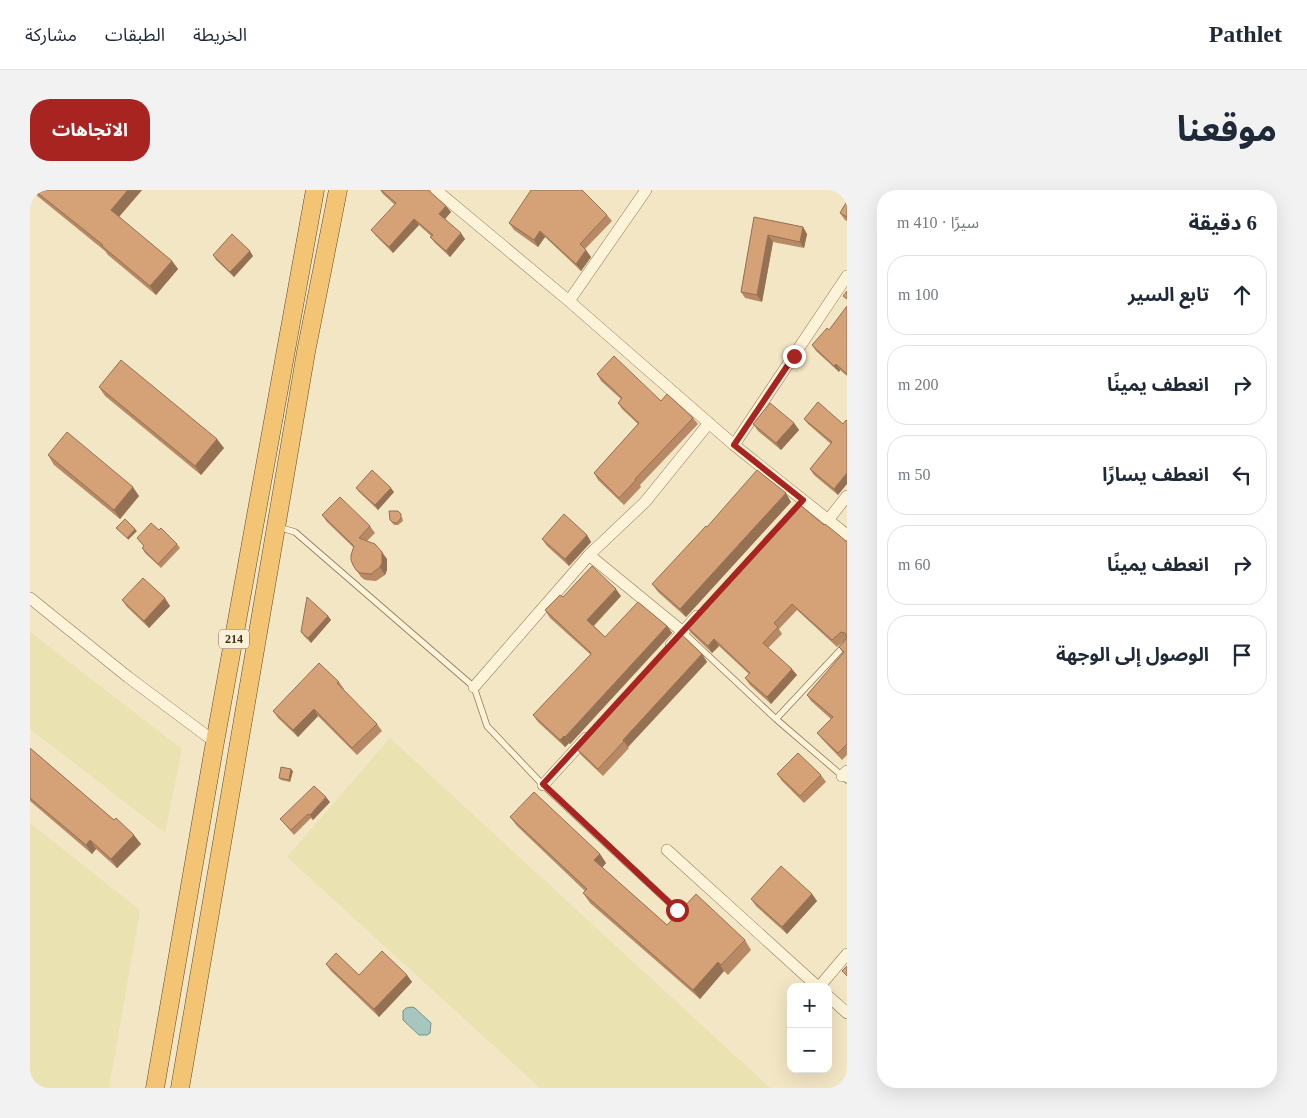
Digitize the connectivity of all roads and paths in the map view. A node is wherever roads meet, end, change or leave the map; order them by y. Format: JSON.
{"nodes":[{"id":1,"x":315,"y":190,"type":"edge"},
{"id":2,"x":338,"y":190,"type":"edge"},
{"id":3,"x":436,"y":190,"type":"edge"},
{"id":4,"x":646,"y":190,"type":"edge"},
{"id":5,"x":847,"y":276,"type":"edge"},
{"id":6,"x":570,"y":301,"type":"junction"},
{"id":7,"x":709,"y":423,"type":"junction"},
{"id":8,"x":734,"y":445,"type":"junction"},
{"id":9,"x":847,"y":496,"type":"edge"},
{"id":10,"x":828,"y":520,"type":"junction"},
{"id":11,"x":276,"y":526,"type":"junction"},
{"id":12,"x":847,"y":535,"type":"edge"},
{"id":13,"x":588,"y":555,"type":"junction"},
{"id":14,"x":30,"y":598,"type":"edge"},
{"id":15,"x":703,"y":610,"type":"edge"},
{"id":16,"x":683,"y":632,"type":"junction"},
{"id":17,"x":847,"y":643,"type":"edge"},
{"id":18,"x":663,"y":654,"type":"edge"},
{"id":19,"x":474,"y":688,"type":"junction"},
{"id":20,"x":776,"y":719,"type":"junction"},
{"id":21,"x":596,"y":726,"type":"edge"},
{"id":22,"x":215,"y":742,"type":"junction"},
{"id":23,"x":845,"y":776,"type":"edge"},
{"id":24,"x":543,"y":784,"type":"junction"},
{"id":25,"x":667,"y":850,"type":"dead end"},
{"id":26,"x":677,"y":910,"type":"dead end"},
{"id":27,"x":847,"y":954,"type":"edge"},
{"id":28,"x":815,"y":983,"type":"edge"},
{"id":29,"x":822,"y":983,"type":"edge"},
{"id":30,"x":832,"y":1000,"type":"edge"},
{"id":31,"x":847,"y":1013,"type":"edge"},
{"id":32,"x":155,"y":1088,"type":"edge"},
{"id":33,"x":180,"y":1088,"type":"edge"}],
"edges":[{"from":1,"to":22,"type":"highway","number":"214"},
{"from":2,"to":11,"type":"highway","number":"214"},
{"from":3,"to":6,"type":"street"},
{"from":4,"to":6,"type":"street"},
{"from":5,"to":8,"type":"street"},
{"from":6,"to":7,"type":"street"},
{"from":7,"to":8,"type":"street"},
{"from":7,"to":13,"type":"street"},
{"from":8,"to":10,"type":"street"},
{"from":9,"to":10,"type":"street"},
{"from":10,"to":12,"type":"street"},
{"from":11,"to":19,"type":"lane"},
{"from":11,"to":33,"type":"highway","number":"214"},
{"from":13,"to":16,"type":"street"},
{"from":13,"to":19,"type":"street"},
{"from":14,"to":22,"type":"street"},
{"from":15,"to":16,"type":"street"},
{"from":16,"to":18,"type":"street"},
{"from":16,"to":20,"type":"lane"},
{"from":17,"to":20,"type":"lane"},
{"from":19,"to":24,"type":"lane"},
{"from":20,"to":23,"type":"lane"},
{"from":21,"to":24,"type":"street"},
{"from":22,"to":32,"type":"highway","number":"214"},
{"from":24,"to":26,"type":"lane"},
{"from":25,"to":28,"type":"street"},
{"from":27,"to":29,"type":"street"},
{"from":30,"to":31,"type":"street"}]}
